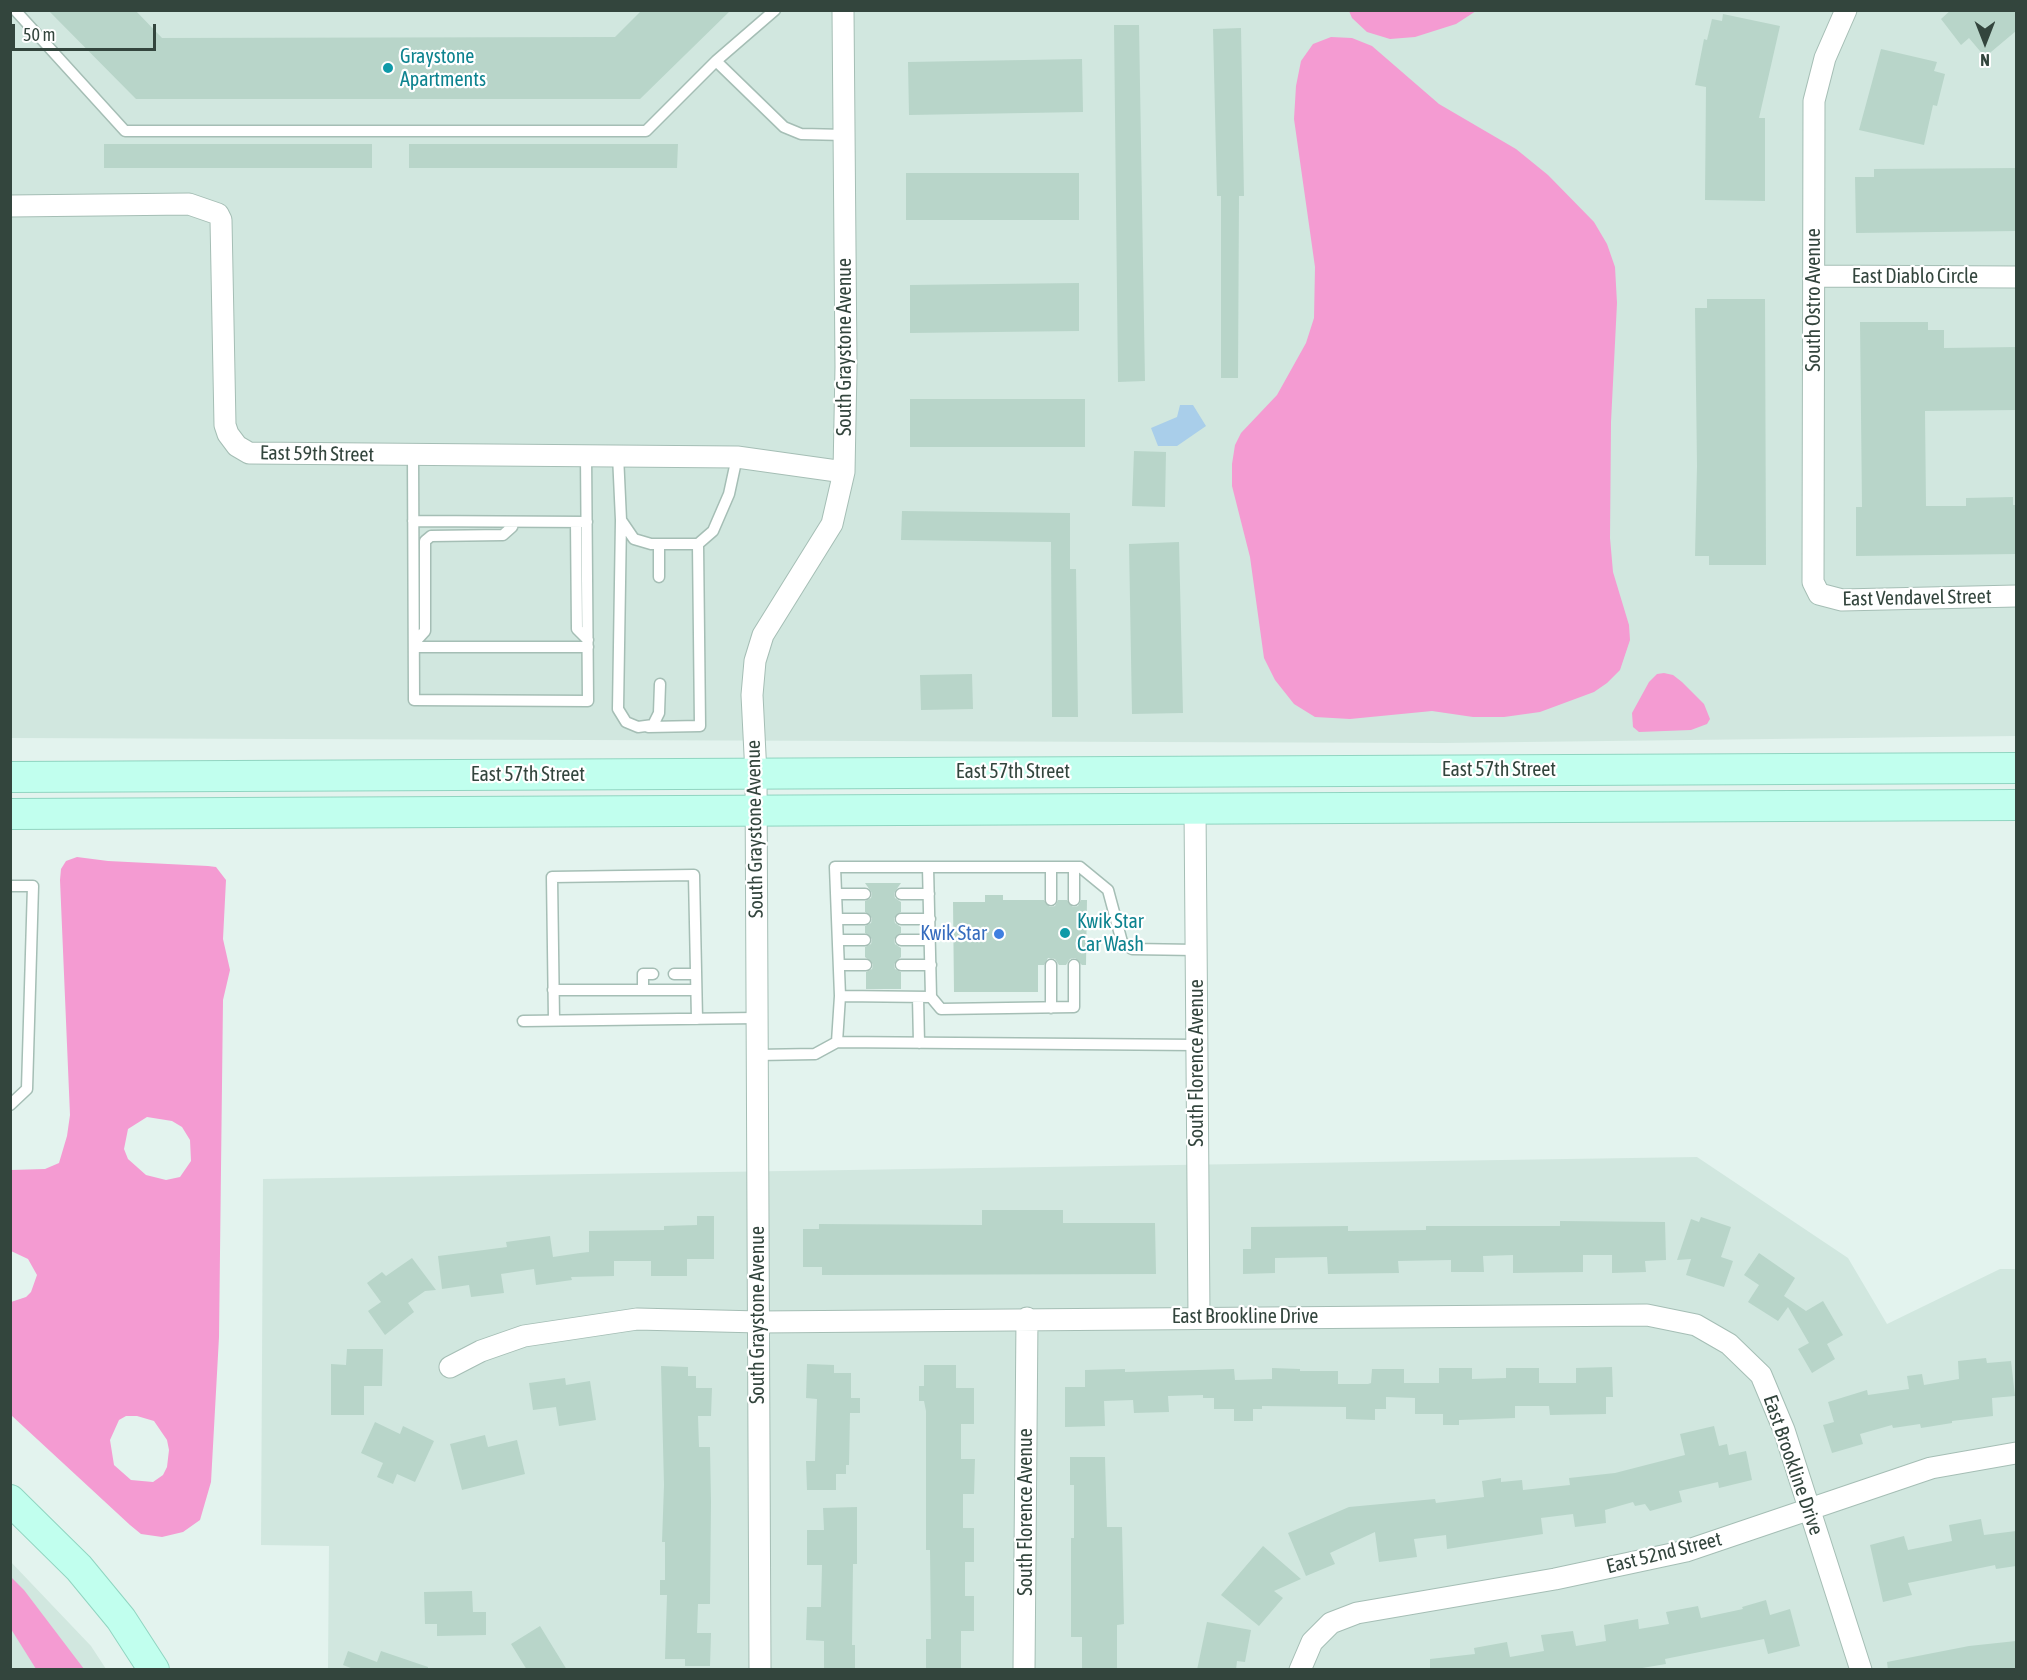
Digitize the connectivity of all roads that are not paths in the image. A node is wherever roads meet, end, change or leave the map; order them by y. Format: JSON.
{"nodes":[{"id":1,"x":15,"y":10,"type":"edge"},
{"id":2,"x":775,"y":10,"type":"edge"},
{"id":3,"x":843,"y":10,"type":"edge"},
{"id":4,"x":1846,"y":10,"type":"edge"},
{"id":5,"x":716,"y":61,"type":"junction"},
{"id":6,"x":845,"y":135,"type":"junction"},
{"id":7,"x":10,"y":207,"type":"edge"},
{"id":8,"x":1814,"y":276,"type":"junction"},
{"id":9,"x":2016,"y":277,"type":"edge"},
{"id":10,"x":413,"y":455,"type":"junction"},
{"id":11,"x":586,"y":455,"type":"junction"},
{"id":12,"x":618,"y":455,"type":"junction"},
{"id":13,"x":737,"y":457,"type":"junction"},
{"id":14,"x":844,"y":472,"type":"junction"},
{"id":15,"x":621,"y":520,"type":"junction"},
{"id":16,"x":413,"y":521,"type":"junction"},
{"id":17,"x":514,"y":522,"type":"junction"},
{"id":18,"x":582,"y":522,"type":"junction"},
{"id":19,"x":659,"y":544,"type":"junction"},
{"id":20,"x":698,"y":544,"type":"junction"},
{"id":21,"x":659,"y":577,"type":"dead end"},
{"id":22,"x":1819,"y":594,"type":"joint"},
{"id":23,"x":2016,"y":597,"type":"edge"},
{"id":24,"x":588,"y":643,"type":"junction"},
{"id":25,"x":414,"y":645,"type":"junction"},
{"id":26,"x":660,"y":684,"type":"dead end"},
{"id":27,"x":646,"y":727,"type":"junction"},
{"id":28,"x":2016,"y":768,"type":"edge"},
{"id":29,"x":756,"y":774,"type":"junction"},
{"id":30,"x":10,"y":777,"type":"edge"},
{"id":31,"x":2016,"y":805,"type":"edge"},
{"id":32,"x":1195,"y":808,"type":"junction"},
{"id":33,"x":756,"y":811,"type":"junction"},
{"id":34,"x":10,"y":814,"type":"edge"},
{"id":35,"x":928,"y":867,"type":"junction"},
{"id":36,"x":1051,"y":867,"type":"junction"},
{"id":37,"x":1074,"y":867,"type":"junction"},
{"id":38,"x":10,"y":886,"type":"edge"},
{"id":39,"x":836,"y":894,"type":"junction"},
{"id":40,"x":865,"y":894,"type":"dead end"},
{"id":41,"x":901,"y":894,"type":"dead end"},
{"id":42,"x":929,"y":894,"type":"junction"},
{"id":43,"x":1051,"y":900,"type":"dead end"},
{"id":44,"x":1074,"y":900,"type":"dead end"},
{"id":45,"x":901,"y":918,"type":"dead end"},
{"id":46,"x":930,"y":918,"type":"junction"},
{"id":47,"x":837,"y":919,"type":"junction"},
{"id":48,"x":865,"y":919,"type":"dead end"},
{"id":49,"x":838,"y":940,"type":"junction"},
{"id":50,"x":865,"y":940,"type":"dead end"},
{"id":51,"x":901,"y":940,"type":"dead end"},
{"id":52,"x":930,"y":940,"type":"junction"},
{"id":53,"x":1196,"y":950,"type":"junction"},
{"id":54,"x":839,"y":965,"type":"junction"},
{"id":55,"x":866,"y":965,"type":"dead end"},
{"id":56,"x":901,"y":965,"type":"dead end"},
{"id":57,"x":930,"y":965,"type":"junction"},
{"id":58,"x":1051,"y":965,"type":"dead end"},
{"id":59,"x":1074,"y":965,"type":"dead end"},
{"id":60,"x":653,"y":974,"type":"dead end"},
{"id":61,"x":674,"y":974,"type":"dead end"},
{"id":62,"x":696,"y":974,"type":"junction"},
{"id":63,"x":553,"y":990,"type":"junction"},
{"id":64,"x":643,"y":990,"type":"junction"},
{"id":65,"x":696,"y":990,"type":"junction"},
{"id":66,"x":840,"y":996,"type":"junction"},
{"id":67,"x":918,"y":997,"type":"junction"},
{"id":68,"x":931,"y":998,"type":"junction"},
{"id":69,"x":1051,"y":1008,"type":"junction"},
{"id":70,"x":757,"y":1018,"type":"junction"},
{"id":71,"x":697,"y":1019,"type":"junction"},
{"id":72,"x":554,"y":1020,"type":"junction"},
{"id":73,"x":523,"y":1021,"type":"dead end"},
{"id":74,"x":837,"y":1042,"type":"junction"},
{"id":75,"x":919,"y":1043,"type":"junction"},
{"id":76,"x":1197,"y":1045,"type":"junction"},
{"id":77,"x":757,"y":1055,"type":"junction"},
{"id":78,"x":10,"y":1105,"type":"edge"},
{"id":79,"x":1198,"y":1317,"type":"junction"},
{"id":80,"x":1027,"y":1318,"type":"junction"},
{"id":81,"x":759,"y":1322,"type":"junction"},
{"id":82,"x":450,"y":1367,"type":"dead end"},
{"id":83,"x":2016,"y":1453,"type":"edge"},
{"id":84,"x":10,"y":1500,"type":"edge"},
{"id":85,"x":1809,"y":1510,"type":"junction"},
{"id":86,"x":154,"y":1670,"type":"edge"},
{"id":87,"x":760,"y":1670,"type":"edge"},
{"id":88,"x":1024,"y":1670,"type":"edge"},
{"id":89,"x":1300,"y":1670,"type":"edge"},
{"id":90,"x":1861,"y":1670,"type":"edge"}],
"edges":[{"from":1,"to":5,"type":"lane"},
{"from":2,"to":5,"type":"lane"},
{"from":3,"to":6,"type":"street","name":"South Graystone Avenue"},
{"from":4,"to":8,"type":"street","name":"South Ostro Avenue"},
{"from":5,"to":6,"type":"lane"},
{"from":6,"to":14,"type":"street","name":"South Graystone Avenue"},
{"from":7,"to":10,"type":"street","name":"East 59th Street"},
{"from":8,"to":9,"type":"street","name":"East Diablo Circle"},
{"from":8,"to":22,"type":"street","name":"South Ostro Avenue"},
{"from":10,"to":11,"type":"street","name":"East 59th Street"},
{"from":10,"to":16,"type":"lane"},
{"from":11,"to":12,"type":"street","name":"East 59th Street"},
{"from":11,"to":18,"type":"lane"},
{"from":12,"to":13,"type":"street","name":"East 59th Street"},
{"from":12,"to":15,"type":"lane"},
{"from":13,"to":14,"type":"street","name":"East 59th Street"},
{"from":13,"to":20,"type":"lane"},
{"from":14,"to":29,"type":"street","name":"South Graystone Avenue"},
{"from":15,"to":19,"type":"lane"},
{"from":15,"to":27,"type":"lane"},
{"from":16,"to":17,"type":"lane"},
{"from":16,"to":25,"type":"lane"},
{"from":17,"to":18,"type":"lane"},
{"from":17,"to":25,"type":"lane"},
{"from":18,"to":24,"type":"lane"},
{"from":19,"to":20,"type":"lane"},
{"from":19,"to":21,"type":"lane"},
{"from":20,"to":27,"type":"lane"},
{"from":22,"to":23,"type":"street","name":"East Vendavel Street"},
{"from":24,"to":25,"type":"lane"},
{"from":24,"to":25,"type":"lane"},
{"from":26,"to":27,"type":"lane"},
{"from":28,"to":29,"type":"main road","name":"East 57th Street"},
{"from":29,"to":30,"type":"main road","name":"East 57th Street"},
{"from":29,"to":33,"type":"street","name":"South Graystone Avenue"},
{"from":31,"to":32,"type":"main road","name":"East 57th Street"},
{"from":32,"to":33,"type":"main road","name":"East 57th Street"},
{"from":32,"to":53,"type":"street","name":"South Florence Avenue"},
{"from":33,"to":34,"type":"main road","name":"East 57th Street"},
{"from":33,"to":70,"type":"street","name":"South Graystone Avenue"},
{"from":35,"to":36,"type":"lane"},
{"from":35,"to":39,"type":"lane"},
{"from":35,"to":42,"type":"lane"},
{"from":36,"to":37,"type":"lane"},
{"from":36,"to":43,"type":"lane"},
{"from":37,"to":44,"type":"lane"},
{"from":37,"to":53,"type":"lane"},
{"from":38,"to":78,"type":"lane"},
{"from":39,"to":40,"type":"lane"},
{"from":39,"to":47,"type":"lane"},
{"from":41,"to":42,"type":"lane"},
{"from":42,"to":46,"type":"lane"},
{"from":45,"to":46,"type":"lane"},
{"from":46,"to":52,"type":"lane"},
{"from":47,"to":48,"type":"lane"},
{"from":47,"to":49,"type":"lane"},
{"from":49,"to":50,"type":"lane"},
{"from":49,"to":54,"type":"lane"},
{"from":51,"to":52,"type":"lane"},
{"from":52,"to":57,"type":"lane"},
{"from":53,"to":76,"type":"street","name":"South Florence Avenue"},
{"from":54,"to":55,"type":"lane"},
{"from":54,"to":66,"type":"lane"},
{"from":56,"to":57,"type":"lane"},
{"from":57,"to":68,"type":"lane"},
{"from":58,"to":69,"type":"lane"},
{"from":59,"to":69,"type":"lane"},
{"from":60,"to":64,"type":"lane"},
{"from":61,"to":62,"type":"lane"},
{"from":62,"to":63,"type":"lane"},
{"from":62,"to":65,"type":"lane"},
{"from":63,"to":64,"type":"lane"},
{"from":63,"to":72,"type":"lane"},
{"from":64,"to":65,"type":"lane"},
{"from":65,"to":71,"type":"lane"},
{"from":66,"to":67,"type":"lane"},
{"from":66,"to":74,"type":"lane"},
{"from":67,"to":68,"type":"lane"},
{"from":67,"to":75,"type":"lane"},
{"from":68,"to":69,"type":"lane"},
{"from":70,"to":71,"type":"lane"},
{"from":70,"to":77,"type":"street","name":"South Graystone Avenue"},
{"from":71,"to":72,"type":"lane"},
{"from":72,"to":73,"type":"lane"},
{"from":74,"to":75,"type":"lane"},
{"from":74,"to":77,"type":"lane"},
{"from":75,"to":76,"type":"lane"},
{"from":76,"to":79,"type":"street","name":"South Florence Avenue"},
{"from":77,"to":81,"type":"street","name":"South Graystone Avenue"},
{"from":79,"to":80,"type":"street","name":"East Brookline Drive"},
{"from":79,"to":85,"type":"street","name":"East Brookline Drive"},
{"from":80,"to":81,"type":"street","name":"East Brookline Drive"},
{"from":80,"to":88,"type":"street","name":"South Florence Avenue"},
{"from":81,"to":82,"type":"street","name":"East Brookline Drive"},
{"from":81,"to":87,"type":"street","name":"South Graystone Avenue"},
{"from":83,"to":85,"type":"street","name":"East 52nd Street"},
{"from":84,"to":86,"type":"main road"},
{"from":85,"to":89,"type":"street","name":"East 52nd Street"},
{"from":85,"to":90,"type":"street","name":"East Brookline Drive"}]}
